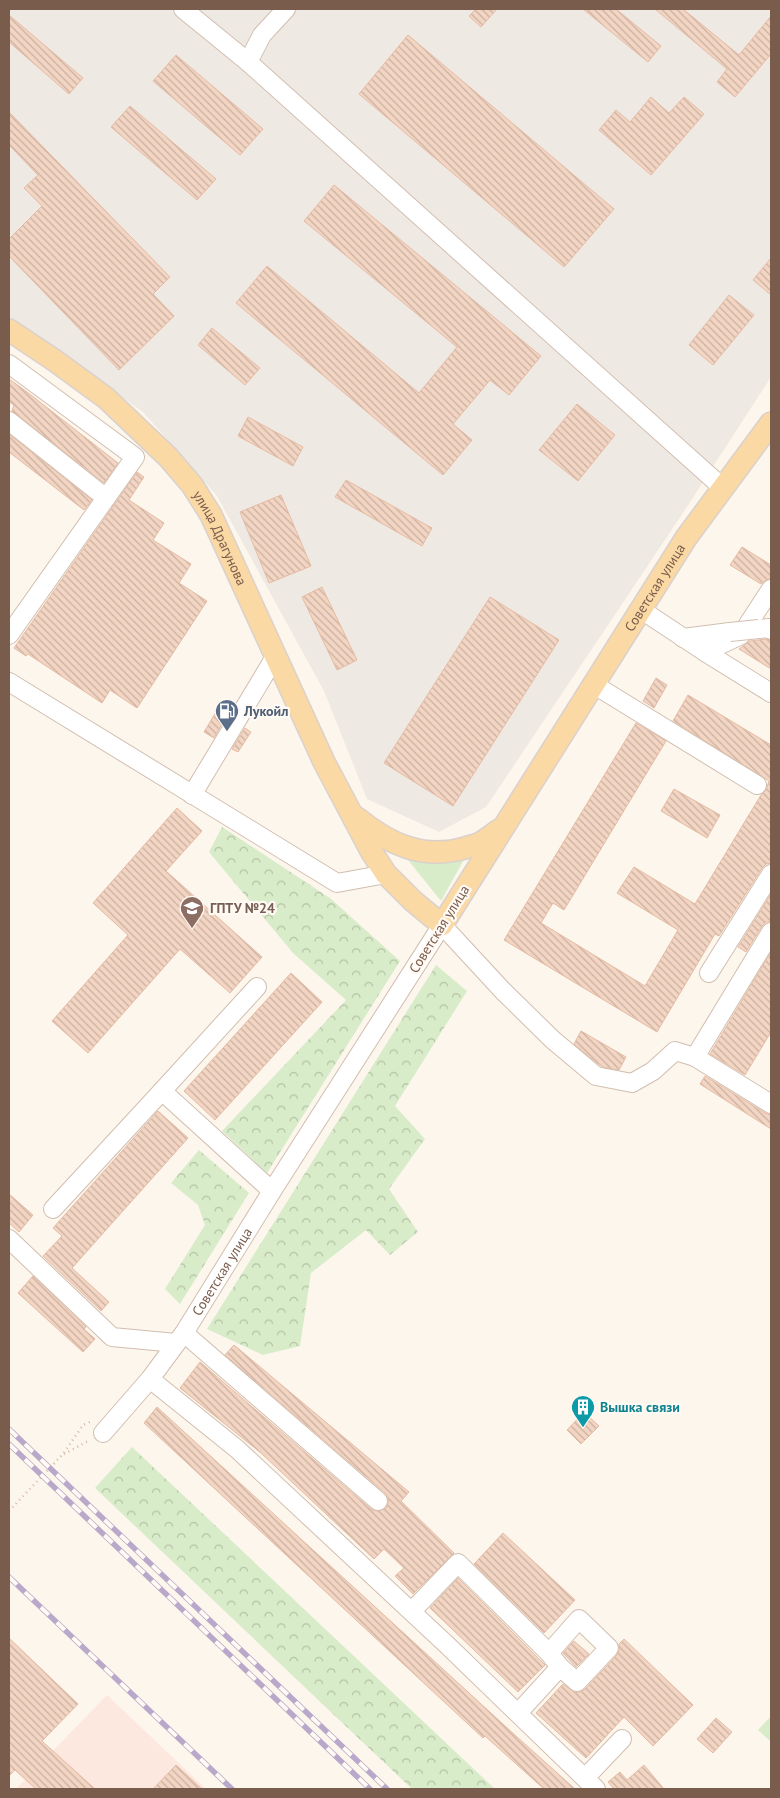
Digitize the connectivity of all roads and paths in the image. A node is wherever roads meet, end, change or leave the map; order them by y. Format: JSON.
{"nodes":[{"id":1,"x":183,"y":9,"type":"edge"},
{"id":2,"x":286,"y":9,"type":"edge"},
{"id":3,"x":248,"y":62,"type":"junction"},
{"id":4,"x":10,"y":334,"type":"edge"},
{"id":5,"x":9,"y":364,"type":"edge"},
{"id":6,"x":9,"y":421,"type":"edge"},
{"id":7,"x":771,"y":423,"type":"edge"},
{"id":8,"x":723,"y":488,"type":"junction"},
{"id":9,"x":106,"y":498,"type":"junction"},
{"id":10,"x":771,"y":590,"type":"edge"},
{"id":11,"x":640,"y":609,"type":"junction"},
{"id":12,"x":768,"y":628,"type":"edge"},
{"id":13,"x":9,"y":636,"type":"edge"},
{"id":14,"x":683,"y":638,"type":"junction"},
{"id":15,"x":705,"y":652,"type":"junction"},
{"id":16,"x":274,"y":657,"type":"junction"},
{"id":17,"x":9,"y":682,"type":"edge"},
{"id":18,"x":593,"y":684,"type":"junction"},
{"id":19,"x":771,"y":692,"type":"edge"},
{"id":20,"x":757,"y":785,"type":"dead end"},
{"id":21,"x":192,"y":795,"type":"junction"},
{"id":22,"x":349,"y":812,"type":"junction"},
{"id":23,"x":504,"y":826,"type":"junction"},
{"id":24,"x":386,"y":874,"type":"junction"},
{"id":25,"x":771,"y":874,"type":"edge"},
{"id":26,"x":442,"y":925,"type":"junction"},
{"id":27,"x":771,"y":932,"type":"edge"},
{"id":28,"x":709,"y":973,"type":"dead end"},
{"id":29,"x":257,"y":987,"type":"dead end"},
{"id":30,"x":695,"y":1057,"type":"junction"},
{"id":31,"x":162,"y":1091,"type":"junction"},
{"id":32,"x":771,"y":1104,"type":"edge"},
{"id":33,"x":272,"y":1191,"type":"junction"},
{"id":34,"x":53,"y":1209,"type":"dead end"},
{"id":35,"x":9,"y":1239,"type":"edge"},
{"id":36,"x":180,"y":1338,"type":"junction"},
{"id":37,"x":150,"y":1379,"type":"junction"},
{"id":38,"x":98,"y":1427,"type":"junction"},
{"id":39,"x":62,"y":1454,"type":"junction"},
{"id":40,"x":378,"y":1501,"type":"dead end"},
{"id":41,"x":9,"y":1511,"type":"edge"},
{"id":42,"x":412,"y":1611,"type":"junction"},
{"id":43,"x":549,"y":1653,"type":"junction"},
{"id":44,"x":560,"y":1667,"type":"junction"},
{"id":45,"x":518,"y":1713,"type":"junction"},
{"id":46,"x":622,"y":1739,"type":"dead end"},
{"id":47,"x":591,"y":1784,"type":"edge"}],
"edges":[{"from":1,"to":3,"type":"street"},
{"from":2,"to":3,"type":"street"},
{"from":3,"to":8,"type":"street"},
{"from":4,"to":16,"type":"main road","name":"улица Драгунова"},
{"from":5,"to":9,"type":"street"},
{"from":6,"to":9,"type":"street"},
{"from":7,"to":8,"type":"main road","name":"Советская улица"},
{"from":8,"to":11,"type":"main road","name":"Советская улица"},
{"from":9,"to":13,"type":"street"},
{"from":10,"to":15,"type":"street"},
{"from":11,"to":14,"type":"street"},
{"from":11,"to":18,"type":"main road","name":"Советская улица"},
{"from":12,"to":14,"type":"street","bridge":true},
{"from":14,"to":15,"type":"street"},
{"from":15,"to":19,"type":"street"},
{"from":16,"to":21,"type":"street"},
{"from":16,"to":22,"type":"main road","name":"улица Драгунова"},
{"from":17,"to":21,"type":"street"},
{"from":18,"to":20,"type":"street"},
{"from":18,"to":23,"type":"main road","name":"Советская улица"},
{"from":21,"to":24,"type":"street"},
{"from":22,"to":23,"type":"main road"},
{"from":22,"to":24,"type":"main road","name":"улица Драгунова"},
{"from":23,"to":26,"type":"main road","name":"Советская улица"},
{"from":24,"to":26,"type":"main road","name":"улица Драгунова"},
{"from":25,"to":28,"type":"street"},
{"from":26,"to":30,"type":"street"},
{"from":26,"to":33,"type":"street","name":"Советская улица"},
{"from":27,"to":30,"type":"street"},
{"from":29,"to":31,"type":"street"},
{"from":30,"to":32,"type":"street"},
{"from":31,"to":33,"type":"street"},
{"from":31,"to":34,"type":"street"},
{"from":33,"to":36,"type":"street","name":"Советская улица"},
{"from":35,"to":36,"type":"street"},
{"from":36,"to":37,"type":"street","name":"Советская улица"},
{"from":36,"to":40,"type":"street"},
{"from":37,"to":38,"type":"street","name":"Советская улица"},
{"from":37,"to":42,"type":"street"},
{"from":38,"to":39,"type":"path"},
{"from":38,"to":39,"type":"path"},
{"from":39,"to":41,"type":"path"},
{"from":42,"to":43,"type":"street"},
{"from":42,"to":45,"type":"street"},
{"from":43,"to":44,"type":"street"},
{"from":43,"to":44,"type":"street"},
{"from":44,"to":45,"type":"street"},
{"from":45,"to":47,"type":"street"},
{"from":46,"to":47,"type":"street"}]}
